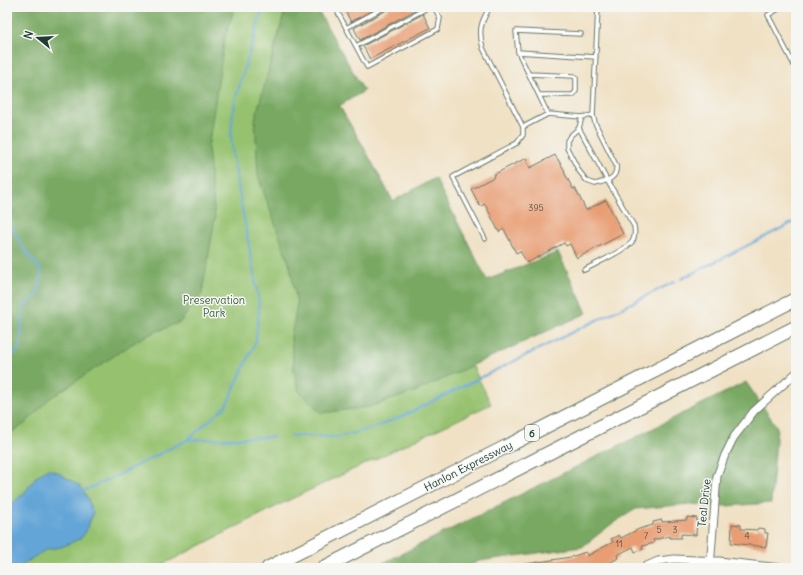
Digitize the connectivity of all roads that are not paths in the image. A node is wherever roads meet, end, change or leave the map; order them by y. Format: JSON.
{"nodes":[{"id":1,"x":385,"y":7,"type":"edge"},
{"id":2,"x":429,"y":7,"type":"edge"},
{"id":3,"x":434,"y":7,"type":"edge"},
{"id":4,"x":490,"y":7,"type":"edge"},
{"id":5,"x":598,"y":7,"type":"edge"},
{"id":6,"x":782,"y":7,"type":"edge"},
{"id":7,"x":337,"y":8,"type":"edge"},
{"id":8,"x":346,"y":28,"type":"junction"},
{"id":9,"x":581,"y":34,"type":"dead end"},
{"id":10,"x":356,"y":46,"type":"junction"},
{"id":11,"x":518,"y":52,"type":"junction"},
{"id":12,"x":596,"y":57,"type":"junction"},
{"id":13,"x":796,"y":69,"type":"edge"},
{"id":14,"x":529,"y":74,"type":"junction"},
{"id":15,"x":540,"y":95,"type":"junction"},
{"id":16,"x":548,"y":114,"type":"junction"},
{"id":17,"x":593,"y":115,"type":"junction"},
{"id":18,"x":582,"y":117,"type":"junction"},
{"id":19,"x":523,"y":127,"type":"junction"},
{"id":20,"x":579,"y":128,"type":"junction"},
{"id":21,"x":607,"y":180,"type":"junction"},
{"id":22,"x":485,"y":239,"type":"dead end"},
{"id":23,"x":584,"y":270,"type":"dead end"},
{"id":24,"x":796,"y":299,"type":"edge"},
{"id":25,"x":796,"y":327,"type":"edge"},
{"id":26,"x":796,"y":373,"type":"edge"},
{"id":27,"x":710,"y":564,"type":"edge"},
{"id":28,"x":268,"y":568,"type":"edge"},
{"id":29,"x":323,"y":568,"type":"edge"},
{"id":30,"x":642,"y":568,"type":"edge"},
{"id":31,"x":780,"y":568,"type":"edge"}],
"edges":[{"from":1,"to":8,"type":"lane"},
{"from":2,"to":10,"type":"lane"},
{"from":3,"to":10,"type":"lane"},
{"from":4,"to":19,"type":"lane"},
{"from":5,"to":12,"type":"lane"},
{"from":6,"to":13,"type":"lane"},
{"from":7,"to":8,"type":"lane"},
{"from":8,"to":10,"type":"lane"},
{"from":9,"to":11,"type":"lane"},
{"from":11,"to":12,"type":"lane"},
{"from":11,"to":14,"type":"lane"},
{"from":12,"to":17,"type":"lane"},
{"from":14,"to":15,"type":"lane"},
{"from":14,"to":15,"type":"lane"},
{"from":15,"to":16,"type":"lane"},
{"from":16,"to":18,"type":"lane"},
{"from":16,"to":19,"type":"lane"},
{"from":17,"to":18,"type":"lane"},
{"from":17,"to":21,"type":"lane"},
{"from":18,"to":20,"type":"lane"},
{"from":19,"to":22,"type":"lane"},
{"from":20,"to":21,"type":"lane"},
{"from":20,"to":21,"type":"lane"},
{"from":21,"to":23,"type":"lane"},
{"from":24,"to":28,"type":"highway","name":"Hanlon Expressway","number":"6"},
{"from":25,"to":29,"type":"highway","number":"6"},
{"from":26,"to":27,"type":"street","name":"Teal Drive"},
{"from":27,"to":30,"type":"street"},
{"from":27,"to":31,"type":"street"}]}
